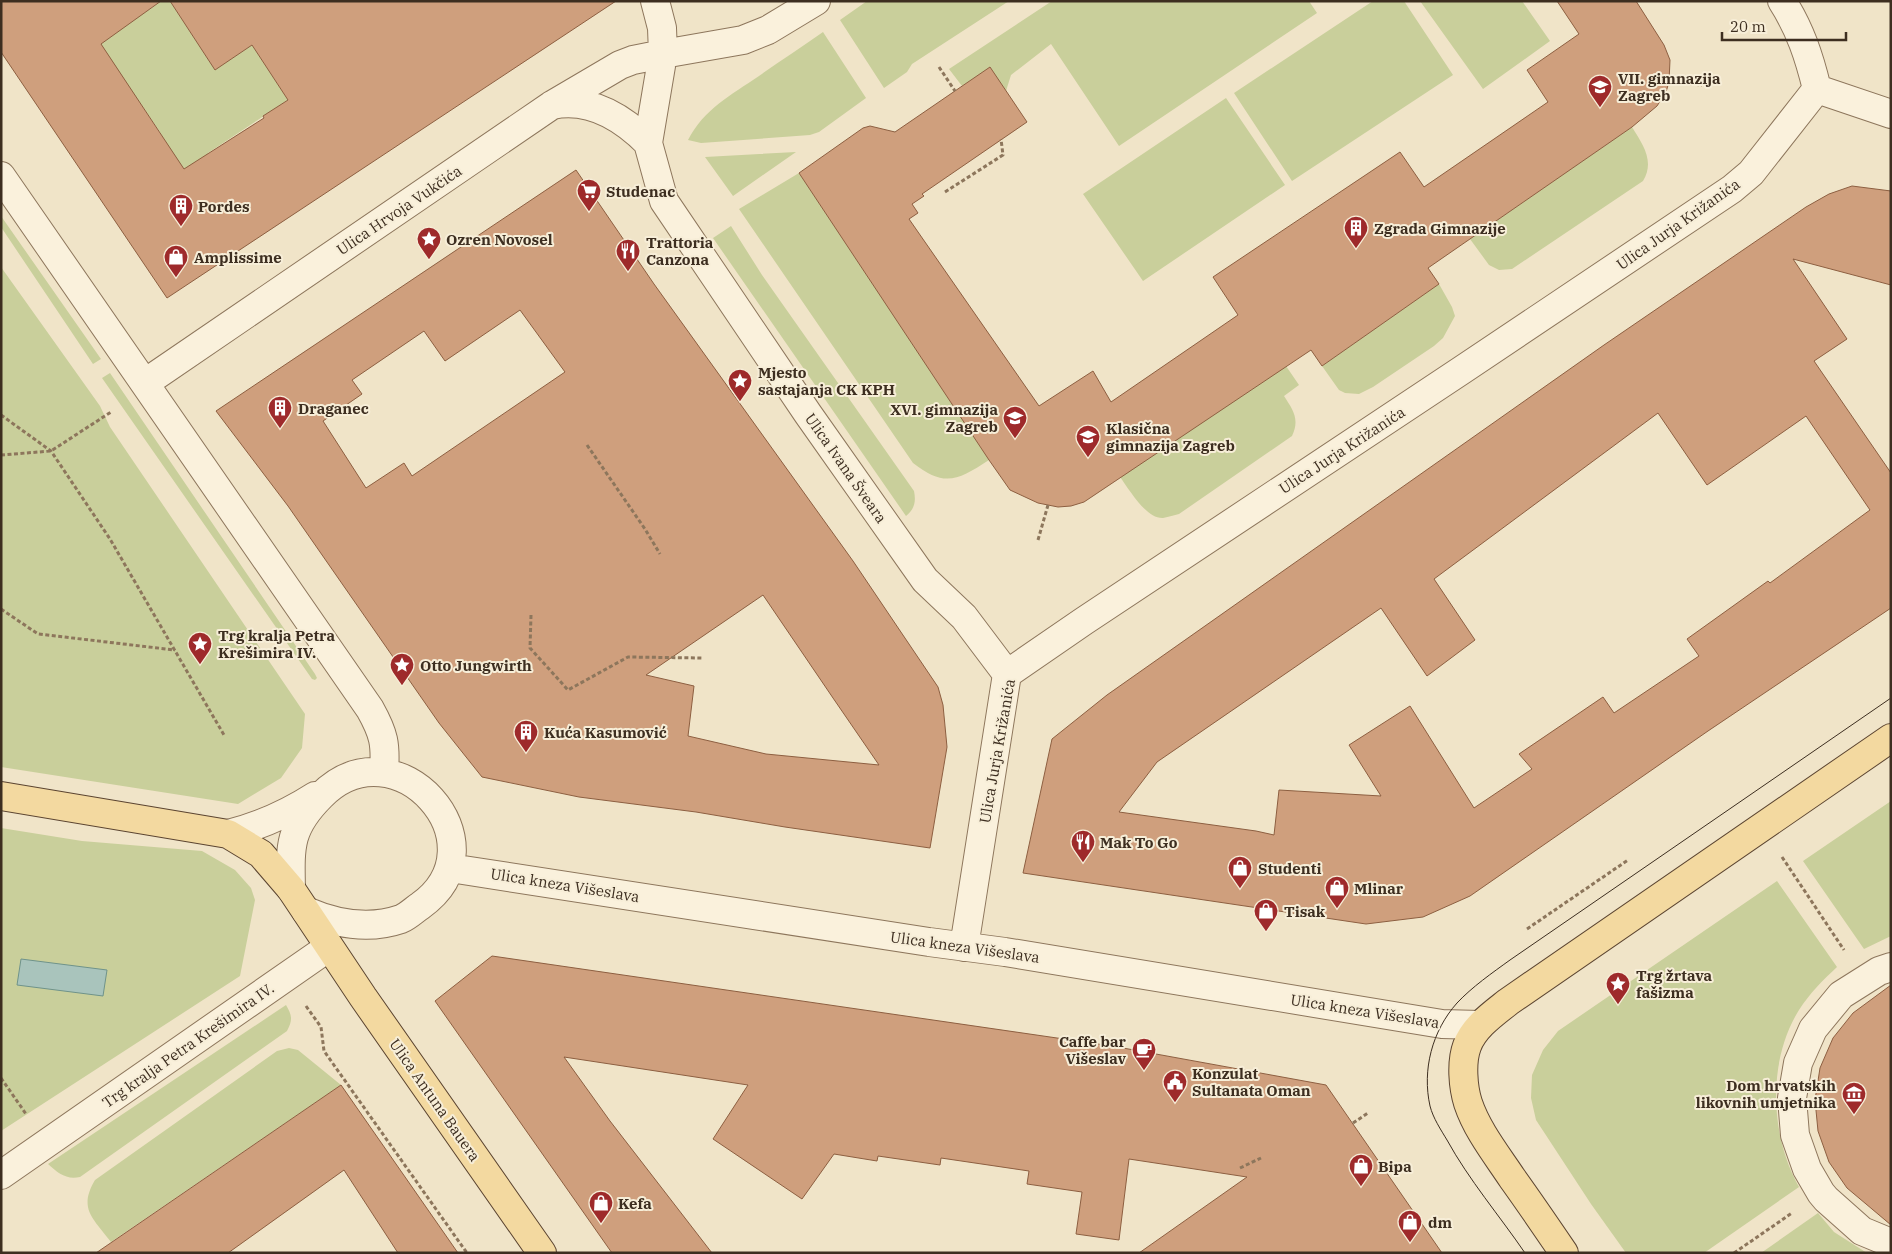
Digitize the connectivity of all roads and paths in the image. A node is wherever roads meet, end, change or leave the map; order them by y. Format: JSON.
{"nodes":[{"id":1,"x":655,"y":1,"type":"edge"},
{"id":2,"x":816,"y":1,"type":"edge"},
{"id":3,"x":1782,"y":1,"type":"edge"},
{"id":4,"x":663,"y":54,"type":"junction"},
{"id":5,"x":939,"y":67,"type":"dead end"},
{"id":6,"x":1669,"y":82,"type":"dead end"},
{"id":7,"x":1702,"y":85,"type":"dead end"},
{"id":8,"x":1816,"y":89,"type":"junction"},
{"id":9,"x":955,"y":90,"type":"dead end"},
{"id":10,"x":552,"y":105,"type":"junction"},
{"id":11,"x":1891,"y":114,"type":"edge"},
{"id":12,"x":1001,"y":139,"type":"dead end"},
{"id":13,"x":648,"y":143,"type":"junction"},
{"id":14,"x":1,"y":176,"type":"edge"},
{"id":15,"x":945,"y":192,"type":"dead end"},
{"id":16,"x":145,"y":384,"type":"junction"},
{"id":17,"x":111,"y":412,"type":"dead end"},
{"id":18,"x":1,"y":415,"type":"edge"},
{"id":19,"x":588,"y":445,"type":"dead end"},
{"id":20,"x":51,"y":451,"type":"junction"},
{"id":21,"x":1,"y":455,"type":"edge"},
{"id":22,"x":1048,"y":505,"type":"dead end"},
{"id":23,"x":1038,"y":540,"type":"dead end"},
{"id":24,"x":660,"y":554,"type":"dead end"},
{"id":25,"x":1,"y":609,"type":"edge"},
{"id":26,"x":531,"y":615,"type":"dead end"},
{"id":27,"x":176,"y":650,"type":"junction"},
{"id":28,"x":703,"y":658,"type":"dead end"},
{"id":29,"x":1007,"y":674,"type":"junction"},
{"id":30,"x":224,"y":735,"type":"dead end"},
{"id":31,"x":1891,"y":738,"type":"edge"},
{"id":32,"x":384,"y":772,"type":"junction"},
{"id":33,"x":329,"y":787,"type":"junction"},
{"id":34,"x":1,"y":796,"type":"edge"},
{"id":35,"x":228,"y":834,"type":"junction"},
{"id":36,"x":1782,"y":856,"type":"dead end"},
{"id":37,"x":1628,"y":860,"type":"dead end"},
{"id":38,"x":450,"y":868,"type":"junction"},
{"id":39,"x":291,"y":889,"type":"junction"},
{"id":40,"x":306,"y":912,"type":"junction"},
{"id":41,"x":1527,"y":929,"type":"dead end"},
{"id":42,"x":330,"y":947,"type":"junction"},
{"id":43,"x":964,"y":947,"type":"junction"},
{"id":44,"x":1848,"y":956,"type":"dead end"},
{"id":45,"x":1891,"y":967,"type":"edge"},
{"id":46,"x":304,"y":1003,"type":"dead end"},
{"id":47,"x":1480,"y":1025,"type":"junction"},
{"id":48,"x":1,"y":1078,"type":"edge"},
{"id":49,"x":1368,"y":1113,"type":"dead end"},
{"id":50,"x":26,"y":1115,"type":"dead end"},
{"id":51,"x":1353,"y":1123,"type":"dead end"},
{"id":52,"x":1261,"y":1158,"type":"dead end"},
{"id":53,"x":1240,"y":1168,"type":"dead end"},
{"id":54,"x":1,"y":1175,"type":"edge"},
{"id":55,"x":1799,"y":1209,"type":"dead end"},
{"id":56,"x":1537,"y":1213,"type":"junction"},
{"id":57,"x":1891,"y":1242,"type":"edge"},
{"id":58,"x":467,"y":1253,"type":"edge"},
{"id":59,"x":542,"y":1253,"type":"edge"},
{"id":60,"x":1540,"y":1253,"type":"edge"},
{"id":61,"x":1564,"y":1253,"type":"edge"},
{"id":62,"x":1734,"y":1253,"type":"edge"}],
"edges":[{"from":1,"to":4,"type":"street","name":"Ulica Ivana Šveara"},
{"from":2,"to":4,"type":"street","name":"Ulica Hrvoja Vukčića"},
{"from":3,"to":8,"type":"street"},
{"from":4,"to":10,"type":"street","name":"Ulica Hrvoja Vukčića"},
{"from":4,"to":13,"type":"street","name":"Ulica Ivana Šveara"},
{"from":5,"to":9,"type":"path"},
{"from":6,"to":7,"type":"path"},
{"from":8,"to":11,"type":"street"},
{"from":8,"to":29,"type":"street","name":"Ulica Jurja Križanića"},
{"from":10,"to":13,"type":"street"},
{"from":10,"to":16,"type":"street","name":"Ulica Hrvoja Vukčića"},
{"from":12,"to":15,"type":"path"},
{"from":13,"to":29,"type":"street","name":"Ulica Ivana Šveara"},
{"from":14,"to":16,"type":"street"},
{"from":16,"to":32,"type":"street"},
{"from":17,"to":20,"type":"path"},
{"from":18,"to":20,"type":"path"},
{"from":19,"to":24,"type":"path"},
{"from":20,"to":21,"type":"path"},
{"from":20,"to":27,"type":"path"},
{"from":22,"to":23,"type":"path"},
{"from":25,"to":27,"type":"path"},
{"from":26,"to":28,"type":"path"},
{"from":27,"to":30,"type":"path"},
{"from":29,"to":43,"type":"street","name":"Ulica Jurja Križanića"},
{"from":31,"to":47,"type":"main road"},
{"from":32,"to":33,"type":"street"},
{"from":32,"to":38,"type":"street"},
{"from":33,"to":35,"type":"street"},
{"from":33,"to":39,"type":"street"},
{"from":34,"to":35,"type":"main road"},
{"from":35,"to":39,"type":"main road"},
{"from":36,"to":44,"type":"path"},
{"from":37,"to":41,"type":"path"},
{"from":38,"to":40,"type":"street"},
{"from":38,"to":43,"type":"street","name":"Ulica kneza Višeslava"},
{"from":39,"to":40,"type":"main road"},
{"from":40,"to":42,"type":"main road"},
{"from":42,"to":54,"type":"street","name":"Trg kralja Petra Krešimira IV."},
{"from":42,"to":59,"type":"main road","name":"Ulica Antuna Bauera"},
{"from":43,"to":47,"type":"street","name":"Ulica kneza Višeslava"},
{"from":45,"to":57,"type":"street"},
{"from":46,"to":58,"type":"path"},
{"from":47,"to":56,"type":"main road"},
{"from":48,"to":50,"type":"path"},
{"from":49,"to":51,"type":"path"},
{"from":52,"to":53,"type":"path"},
{"from":55,"to":62,"type":"path"},
{"from":56,"to":60,"type":"main road"},
{"from":56,"to":61,"type":"main road"}]}
